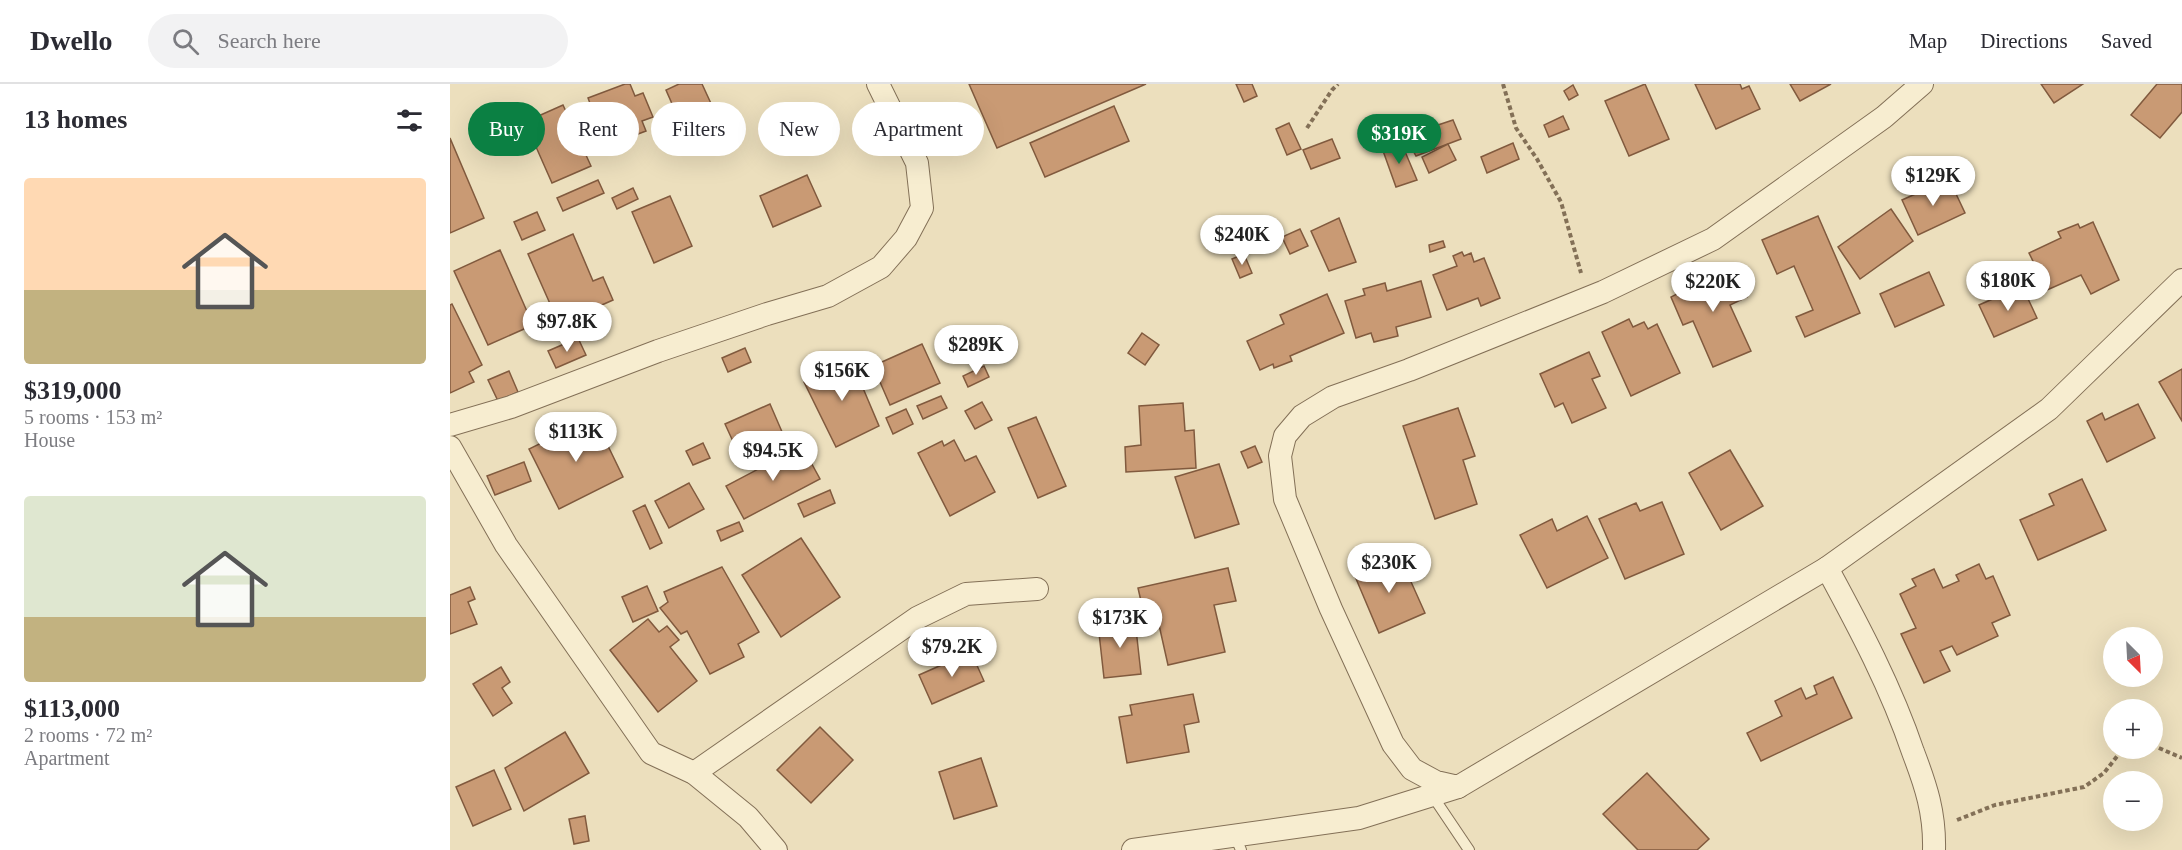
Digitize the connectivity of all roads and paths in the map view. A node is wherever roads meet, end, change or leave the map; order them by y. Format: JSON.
{"nodes":[{"id":1,"x":878,"y":84,"type":"edge"},
{"id":2,"x":1338,"y":84,"type":"edge"},
{"id":3,"x":1503,"y":84,"type":"edge"},
{"id":4,"x":1922,"y":84,"type":"edge"},
{"id":5,"x":1307,"y":129,"type":"dead end"},
{"id":6,"x":2182,"y":280,"type":"edge"},
{"id":7,"x":1587,"y":298,"type":"junction"},
{"id":8,"x":450,"y":426,"type":"edge"},
{"id":9,"x":450,"y":447,"type":"edge"},
{"id":10,"x":1827,"y":568,"type":"junction"},
{"id":11,"x":1037,"y":590,"type":"dead end"},
{"id":12,"x":2163,"y":750,"type":"edge"},
{"id":13,"x":2182,"y":758,"type":"edge"},
{"id":14,"x":2115,"y":759,"type":"edge"},
{"id":15,"x":694,"y":773,"type":"junction"},
{"id":16,"x":1458,"y":788,"type":"junction"},
{"id":17,"x":1432,"y":795,"type":"junction"},
{"id":18,"x":1934,"y":840,"type":"edge"},
{"id":19,"x":1238,"y":843,"type":"edge"},
{"id":20,"x":776,"y":850,"type":"edge"},
{"id":21,"x":1133,"y":850,"type":"edge"},
{"id":22,"x":1469,"y":850,"type":"edge"}],
"edges":[{"from":1,"to":8,"type":"street"},
{"from":2,"to":5,"type":"path"},
{"from":3,"to":7,"type":"path"},
{"from":4,"to":7,"type":"street"},
{"from":6,"to":10,"type":"street"},
{"from":7,"to":16,"type":"street"},
{"from":9,"to":15,"type":"street"},
{"from":10,"to":16,"type":"street"},
{"from":10,"to":18,"type":"street"},
{"from":11,"to":15,"type":"street"},
{"from":12,"to":13,"type":"path"},
{"from":14,"to":18,"type":"path"},
{"from":15,"to":20,"type":"street"},
{"from":16,"to":17,"type":"street"},
{"from":17,"to":19,"type":"street"},
{"from":17,"to":22,"type":"lane"},
{"from":19,"to":21,"type":"street"}]}
